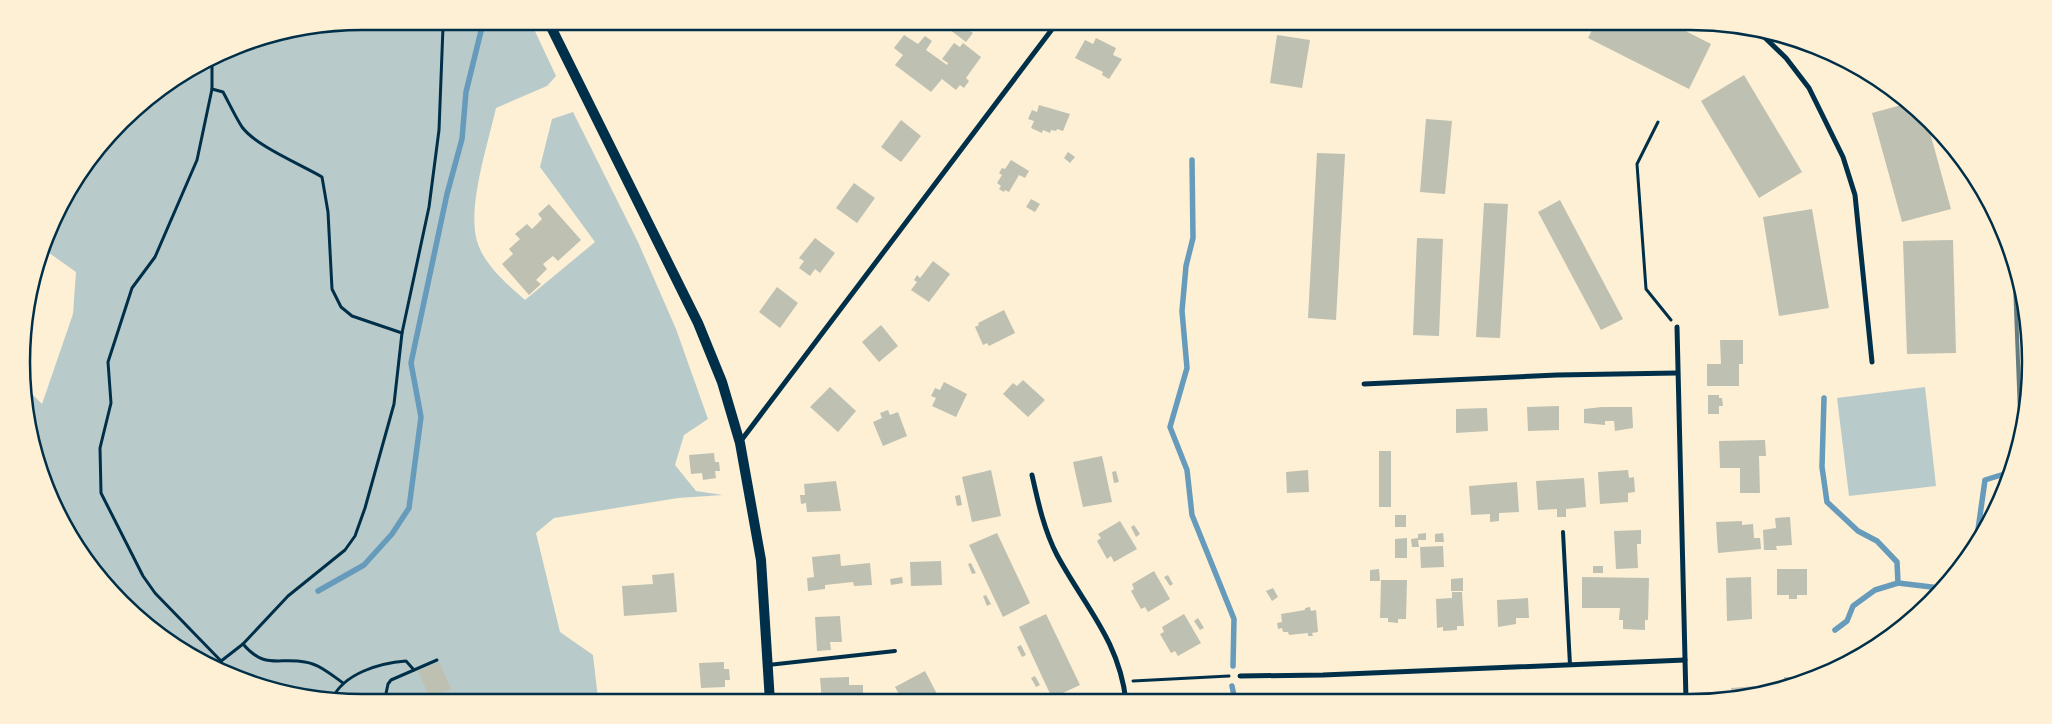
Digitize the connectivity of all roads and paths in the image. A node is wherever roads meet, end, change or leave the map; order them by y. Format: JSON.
{"nodes":[{"id":1,"x":444,"y":30,"type":"edge"},
{"id":2,"x":553,"y":30,"type":"edge"},
{"id":3,"x":1051,"y":30,"type":"edge"},
{"id":4,"x":1766,"y":39,"type":"edge"},
{"id":5,"x":212,"y":66,"type":"edge"},
{"id":6,"x":212,"y":89,"type":"junction"},
{"id":7,"x":1658,"y":122,"type":"dead end"},
{"id":8,"x":1676,"y":327,"type":"joint"},
{"id":9,"x":402,"y":333,"type":"junction"},
{"id":10,"x":1872,"y":362,"type":"dead end"},
{"id":11,"x":1677,"y":373,"type":"junction"},
{"id":12,"x":1364,"y":384,"type":"dead end"},
{"id":13,"x":740,"y":442,"type":"junction"},
{"id":14,"x":1032,"y":475,"type":"dead end"},
{"id":15,"x":1562,"y":532,"type":"dead end"},
{"id":16,"x":243,"y":644,"type":"junction"},
{"id":17,"x":895,"y":651,"type":"dead end"},
{"id":18,"x":437,"y":660,"type":"dead end"},
{"id":19,"x":1684,"y":660,"type":"junction"},
{"id":20,"x":221,"y":661,"type":"joint"},
{"id":21,"x":768,"y":665,"type":"junction"},
{"id":22,"x":1570,"y":665,"type":"junction"},
{"id":23,"x":414,"y":670,"type":"junction"},
{"id":24,"x":1240,"y":676,"type":"joint"},
{"id":25,"x":1124,"y":681,"type":"junction"},
{"id":26,"x":343,"y":683,"type":"junction"},
{"id":27,"x":336,"y":693,"type":"edge"},
{"id":28,"x":386,"y":694,"type":"edge"},
{"id":29,"x":770,"y":694,"type":"edge"},
{"id":30,"x":1125,"y":694,"type":"edge"},
{"id":31,"x":1686,"y":694,"type":"edge"}],
"edges":[{"from":1,"to":9,"type":"path"},
{"from":2,"to":13,"type":"main road"},
{"from":3,"to":13,"type":"street"},
{"from":4,"to":10,"type":"street"},
{"from":5,"to":6,"type":"path"},
{"from":6,"to":9,"type":"path"},
{"from":6,"to":20,"type":"path"},
{"from":7,"to":8,"type":"path"},
{"from":8,"to":11,"type":"street"},
{"from":9,"to":16,"type":"path"},
{"from":11,"to":12,"type":"street"},
{"from":11,"to":19,"type":"street"},
{"from":13,"to":21,"type":"main road"},
{"from":14,"to":25,"type":"street"},
{"from":15,"to":22,"type":"lane"},
{"from":16,"to":20,"type":"path"},
{"from":16,"to":26,"type":"path"},
{"from":17,"to":21,"type":"lane"},
{"from":18,"to":23,"type":"path"},
{"from":19,"to":22,"type":"street"},
{"from":19,"to":31,"type":"street"},
{"from":21,"to":29,"type":"main road"},
{"from":22,"to":24,"type":"street"},
{"from":23,"to":26,"type":"path"},
{"from":23,"to":28,"type":"path"},
{"from":24,"to":25,"type":"path"},
{"from":25,"to":30,"type":"street"},
{"from":26,"to":27,"type":"path"}]}
